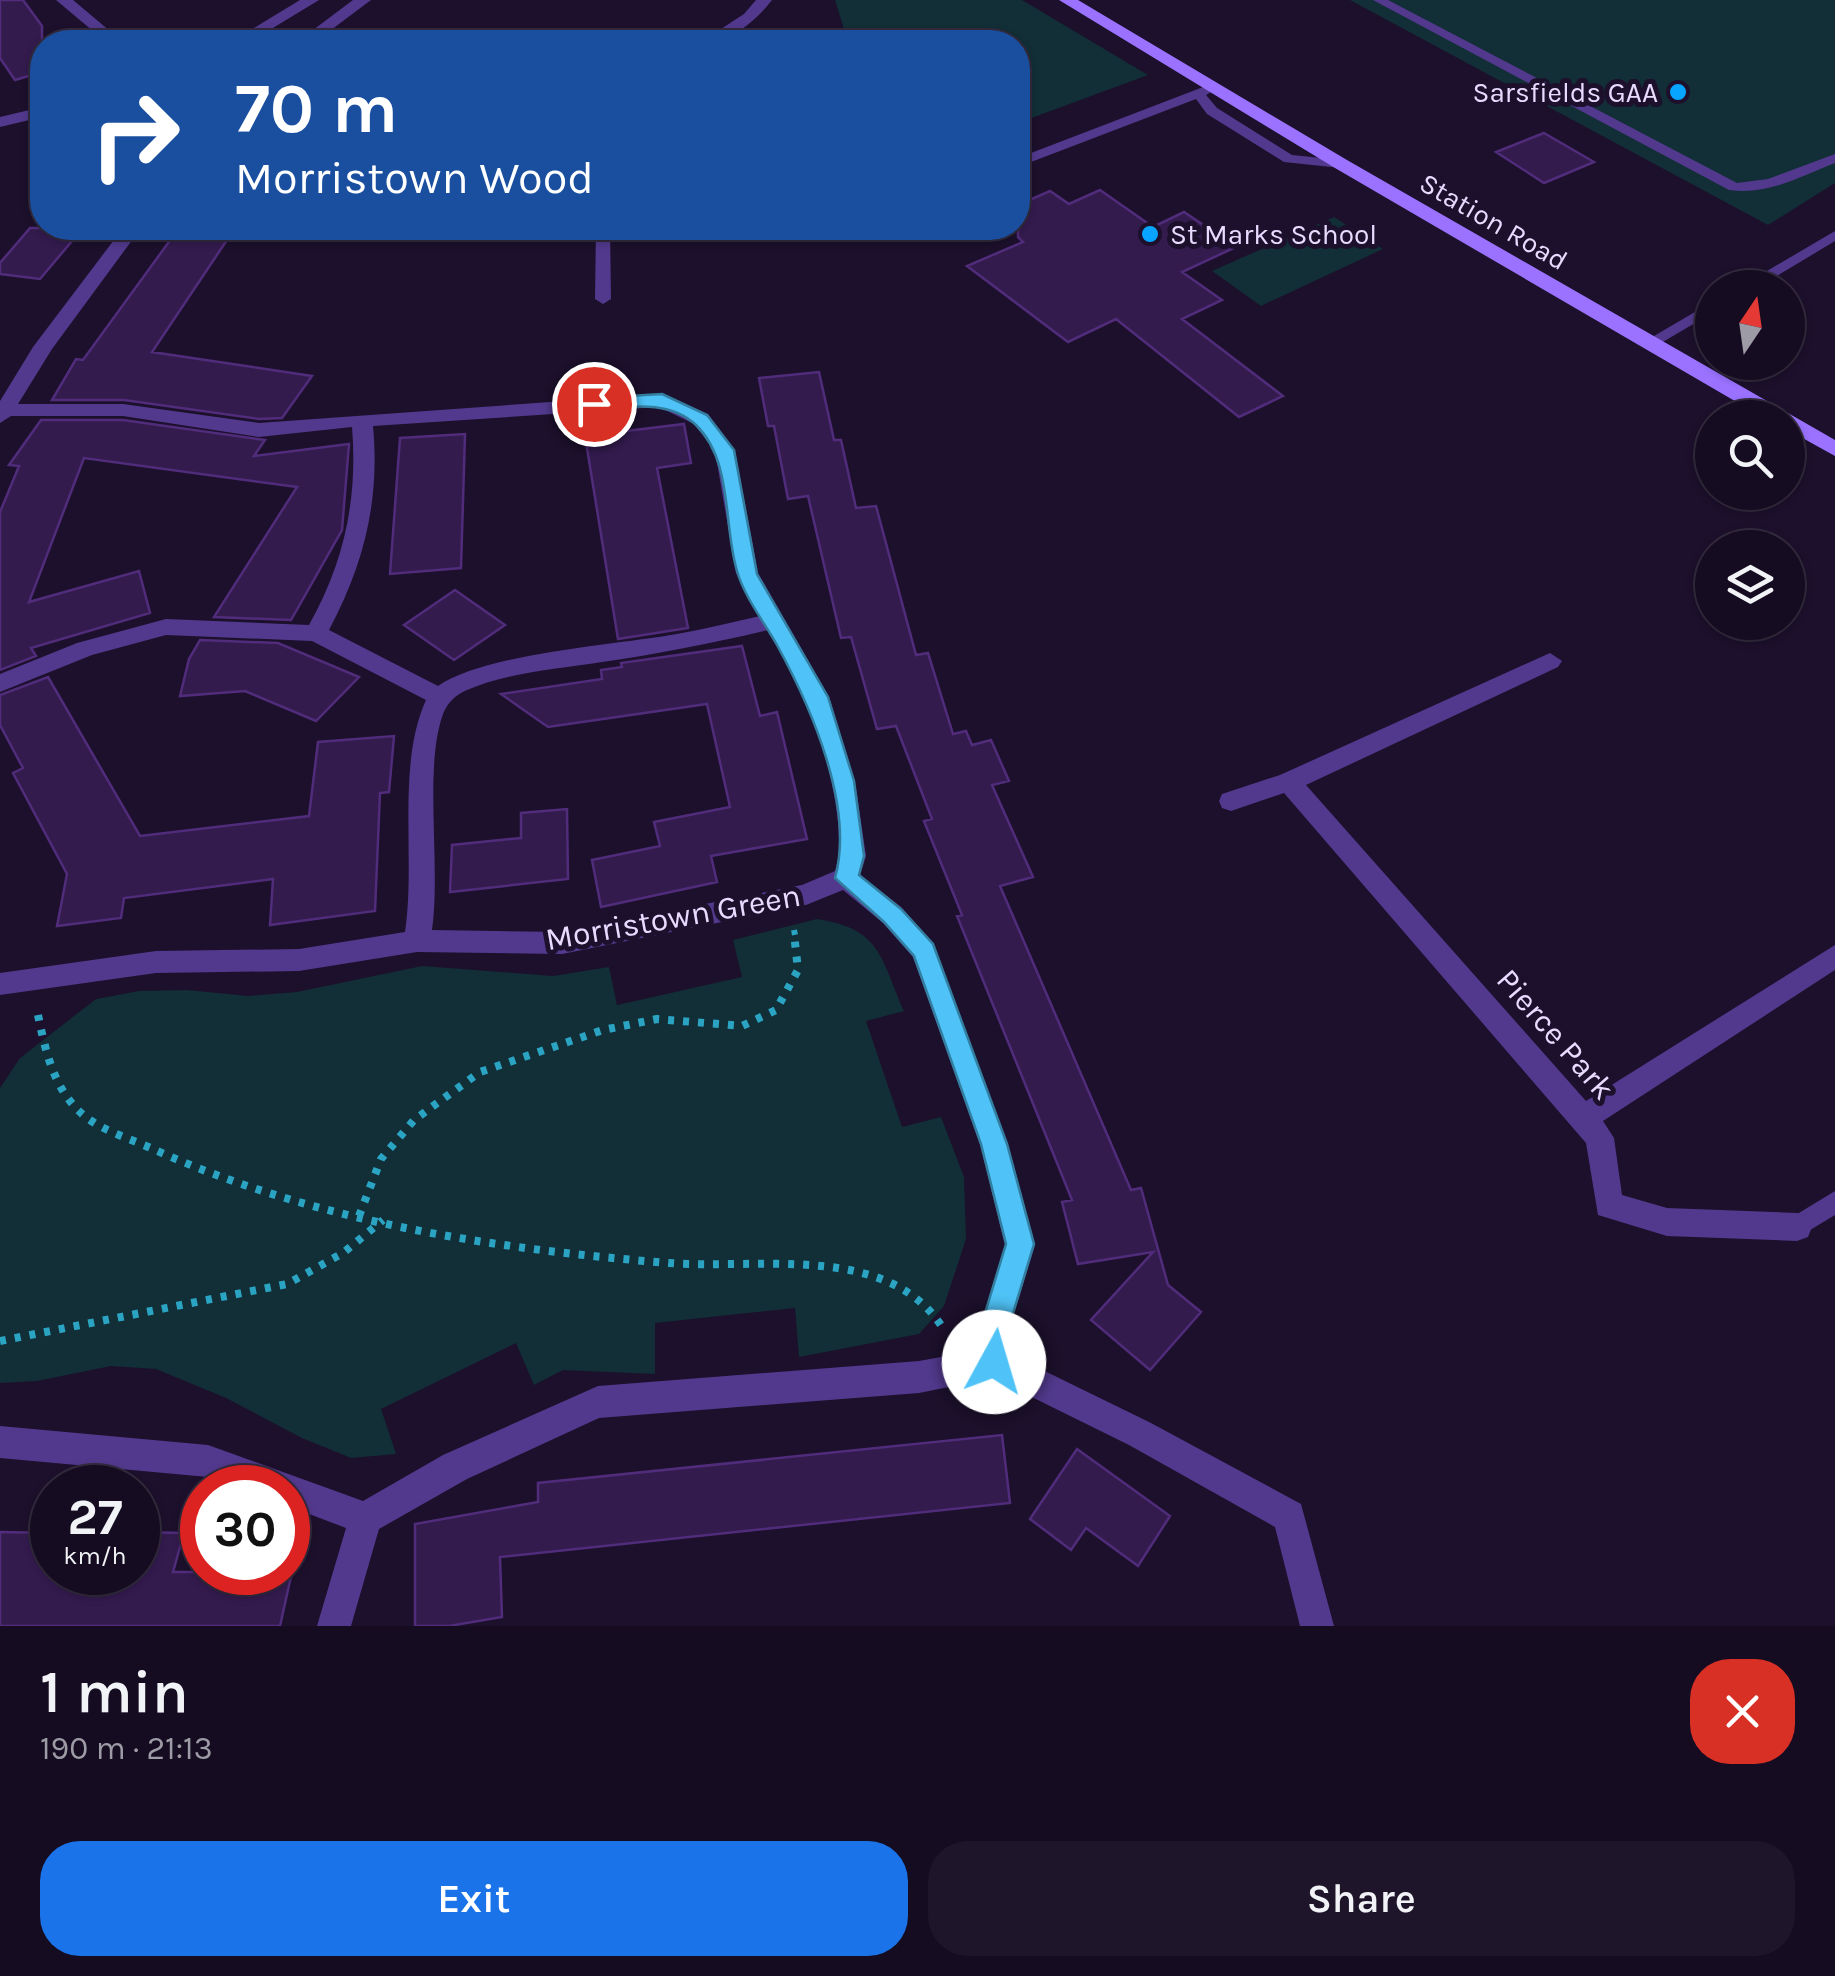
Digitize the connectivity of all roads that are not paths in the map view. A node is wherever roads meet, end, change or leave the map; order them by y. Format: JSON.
{"nodes":[{"id":1,"x":64,"y":0,"type":"edge"},
{"id":2,"x":311,"y":0,"type":"edge"},
{"id":3,"x":363,"y":0,"type":"edge"},
{"id":4,"x":764,"y":0,"type":"edge"},
{"id":5,"x":1066,"y":0,"type":"edge"},
{"id":6,"x":1379,"y":0,"type":"edge"},
{"id":7,"x":100,"y":30,"type":"edge"},
{"id":8,"x":260,"y":30,"type":"edge"},
{"id":9,"x":321,"y":30,"type":"edge"},
{"id":10,"x":728,"y":30,"type":"edge"},
{"id":11,"x":1205,"y":91,"type":"junction"},
{"id":12,"x":30,"y":115,"type":"edge"},
{"id":13,"x":0,"y":122,"type":"edge"},
{"id":14,"x":1030,"y":157,"type":"edge"},
{"id":15,"x":1835,"y":158,"type":"edge"},
{"id":16,"x":1835,"y":235,"type":"edge"},
{"id":17,"x":123,"y":240,"type":"edge"},
{"id":18,"x":603,"y":240,"type":"edge"},
{"id":19,"x":1776,"y":270,"type":"edge"},
{"id":20,"x":603,"y":299,"type":"dead end"},
{"id":21,"x":1695,"y":316,"type":"edge"},
{"id":22,"x":1650,"y":343,"type":"junction"},
{"id":23,"x":1749,"y":400,"type":"edge"},
{"id":24,"x":2,"y":414,"type":"edge"},
{"id":25,"x":362,"y":420,"type":"junction"},
{"id":26,"x":1805,"y":432,"type":"edge"},
{"id":27,"x":1835,"y":449,"type":"edge"},
{"id":28,"x":776,"y":620,"type":"junction"},
{"id":29,"x":316,"y":633,"type":"junction"},
{"id":30,"x":1550,"y":661,"type":"dead end"},
{"id":31,"x":0,"y":682,"type":"edge"},
{"id":32,"x":439,"y":697,"type":"junction"},
{"id":33,"x":1289,"y":782,"type":"junction"},
{"id":34,"x":1231,"y":801,"type":"dead end"},
{"id":35,"x":846,"y":878,"type":"junction"},
{"id":36,"x":416,"y":941,"type":"junction"},
{"id":37,"x":1835,"y":956,"type":"edge"},
{"id":38,"x":0,"y":984,"type":"edge"},
{"id":39,"x":1584,"y":1118,"type":"junction"},
{"id":40,"x":1835,"y":1202,"type":"edge"},
{"id":41,"x":1797,"y":1227,"type":"joint"},
{"id":42,"x":983,"y":1365,"type":"junction"},
{"id":43,"x":0,"y":1442,"type":"edge"},
{"id":44,"x":219,"y":1465,"type":"edge"},
{"id":45,"x":310,"y":1498,"type":"edge"},
{"id":46,"x":365,"y":1518,"type":"junction"},
{"id":47,"x":334,"y":1626,"type":"edge"},
{"id":48,"x":1317,"y":1626,"type":"edge"}],
"edges":[{"from":1,"to":7,"type":"street"},
{"from":2,"to":8,"type":"street"},
{"from":3,"to":9,"type":"street"},
{"from":4,"to":10,"type":"street"},
{"from":5,"to":11,"type":"main road","name":"Station Road"},
{"from":6,"to":15,"type":"lane"},
{"from":11,"to":14,"type":"lane"},
{"from":11,"to":22,"type":"main road","name":"Station Road"},
{"from":12,"to":13,"type":"street"},
{"from":16,"to":19,"type":"lane"},
{"from":17,"to":24,"type":"street"},
{"from":18,"to":20,"type":"lane"},
{"from":21,"to":22,"type":"lane"},
{"from":22,"to":23,"type":"main road","name":"Station Road"},
{"from":24,"to":25,"type":"street"},
{"from":25,"to":28,"type":"street"},
{"from":25,"to":29,"type":"street"},
{"from":26,"to":27,"type":"main road"},
{"from":28,"to":32,"type":"street"},
{"from":28,"to":35,"type":"street"},
{"from":29,"to":31,"type":"street"},
{"from":29,"to":32,"type":"street"},
{"from":30,"to":33,"type":"street"},
{"from":32,"to":36,"type":"street"},
{"from":33,"to":34,"type":"street"},
{"from":33,"to":39,"type":"street","name":"Pierce Park"},
{"from":35,"to":36,"type":"street","name":"Morristown Green"},
{"from":35,"to":42,"type":"street","name":"Morristown Green"},
{"from":36,"to":38,"type":"street","name":"Morristown Green"},
{"from":37,"to":39,"type":"street"},
{"from":39,"to":41,"type":"street","name":"Pierce Park"},
{"from":40,"to":41,"type":"lane"},
{"from":42,"to":46,"type":"street"},
{"from":42,"to":48,"type":"street"},
{"from":43,"to":44,"type":"street"},
{"from":45,"to":46,"type":"street"},
{"from":46,"to":47,"type":"street"}]}
